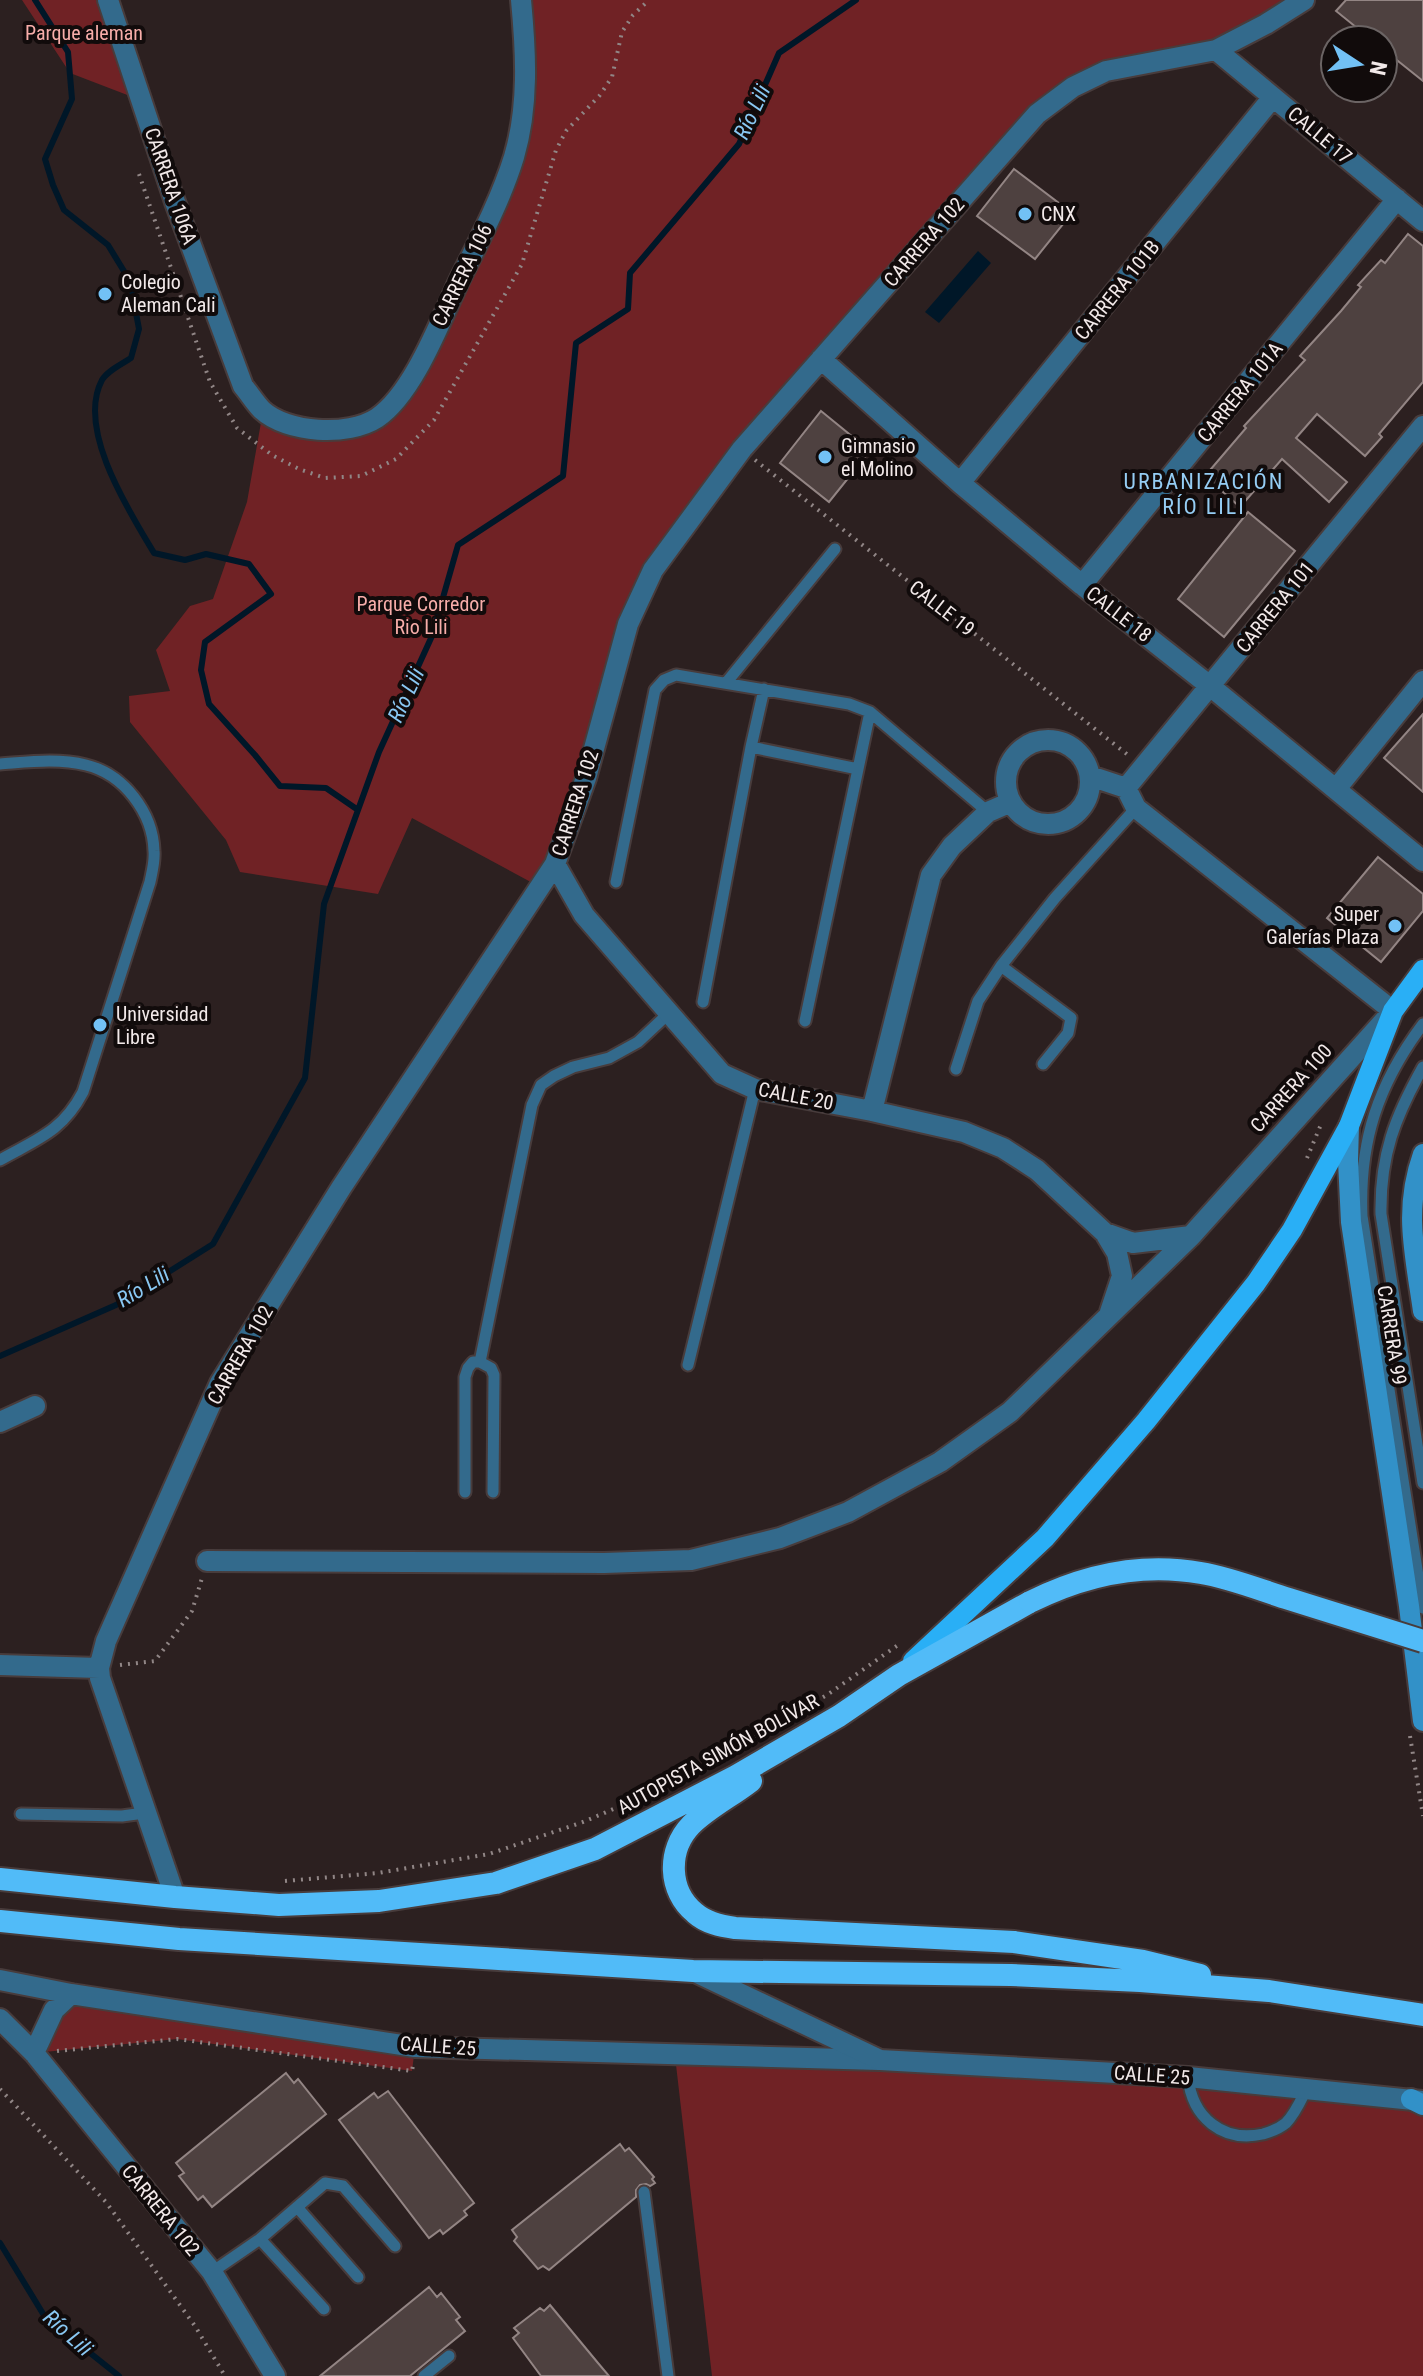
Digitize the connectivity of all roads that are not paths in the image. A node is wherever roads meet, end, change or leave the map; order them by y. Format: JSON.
{"nodes":[{"id":1,"x":108,"y":0,"type":"edge"},
{"id":2,"x":521,"y":0,"type":"edge"},
{"id":3,"x":1304,"y":0,"type":"edge"},
{"id":4,"x":1216,"y":50,"type":"junction"},
{"id":5,"x":1273,"y":97,"type":"junction"},
{"id":6,"x":1397,"y":199,"type":"junction"},
{"id":7,"x":1423,"y":221,"type":"edge"},
{"id":8,"x":821,"y":359,"type":"junction"},
{"id":9,"x":263,"y":411,"type":"joint"},
{"id":10,"x":1423,"y":426,"type":"edge"},
{"id":11,"x":960,"y":483,"type":"junction"},
{"id":12,"x":835,"y":549,"type":"dead end"},
{"id":13,"x":1082,"y":585,"type":"junction"},
{"id":14,"x":1423,"y":681,"type":"edge"},
{"id":15,"x":726,"y":683,"type":"junction"},
{"id":16,"x":1210,"y":686,"type":"junction"},
{"id":17,"x":764,"y":689,"type":"junction"},
{"id":18,"x":870,"y":712,"type":"junction"},
{"id":19,"x":751,"y":747,"type":"junction"},
{"id":20,"x":0,"y":764,"type":"edge"},
{"id":21,"x":858,"y":769,"type":"junction"},
{"id":22,"x":1090,"y":776,"type":"junction"},
{"id":23,"x":1126,"y":788,"type":"junction"},
{"id":24,"x":1336,"y":789,"type":"junction"},
{"id":25,"x":1011,"y":802,"type":"junction"},
{"id":26,"x":1136,"y":808,"type":"junction"},
{"id":27,"x":988,"y":812,"type":"junction"},
{"id":28,"x":1423,"y":861,"type":"edge"},
{"id":29,"x":555,"y":864,"type":"junction"},
{"id":30,"x":616,"y":882,"type":"dead end"},
{"id":31,"x":1001,"y":966,"type":"junction"},
{"id":32,"x":1423,"y":970,"type":"edge"},
{"id":33,"x":703,"y":1002,"type":"dead end"},
{"id":34,"x":1393,"y":1011,"type":"junction"},
{"id":35,"x":668,"y":1014,"type":"junction"},
{"id":36,"x":805,"y":1021,"type":"dead end"},
{"id":37,"x":1423,"y":1024,"type":"edge"},
{"id":38,"x":1043,"y":1064,"type":"dead end"},
{"id":39,"x":1423,"y":1067,"type":"edge"},
{"id":40,"x":956,"y":1069,"type":"dead end"},
{"id":41,"x":755,"y":1089,"type":"junction"},
{"id":42,"x":872,"y":1111,"type":"junction"},
{"id":43,"x":1349,"y":1126,"type":"junction"},
{"id":44,"x":1423,"y":1154,"type":"edge"},
{"id":45,"x":0,"y":1160,"type":"edge"},
{"id":46,"x":1105,"y":1233,"type":"junction"},
{"id":47,"x":1191,"y":1236,"type":"junction"},
{"id":48,"x":1423,"y":1311,"type":"edge"},
{"id":49,"x":1107,"y":1319,"type":"junction"},
{"id":50,"x":480,"y":1362,"type":"junction"},
{"id":51,"x":688,"y":1365,"type":"dead end"},
{"id":52,"x":35,"y":1406,"type":"dead end"},
{"id":53,"x":0,"y":1422,"type":"edge"},
{"id":54,"x":1423,"y":1483,"type":"edge"},
{"id":55,"x":465,"y":1492,"type":"dead end"},
{"id":56,"x":493,"y":1492,"type":"dead end"},
{"id":57,"x":207,"y":1561,"type":"road end"},
{"id":58,"x":1423,"y":1608,"type":"edge"},
{"id":59,"x":1423,"y":1641,"type":"edge"},
{"id":60,"x":0,"y":1665,"type":"edge"},
{"id":61,"x":99,"y":1668,"type":"junction"},
{"id":62,"x":899,"y":1675,"type":"junction"},
{"id":63,"x":839,"y":1716,"type":"junction"},
{"id":64,"x":1423,"y":1721,"type":"edge"},
{"id":65,"x":144,"y":1813,"type":"junction"},
{"id":66,"x":21,"y":1814,"type":"dead end"},
{"id":67,"x":0,"y":1879,"type":"edge"},
{"id":68,"x":175,"y":1897,"type":"junction"},
{"id":69,"x":0,"y":1921,"type":"edge"},
{"id":70,"x":693,"y":1971,"type":"junction"},
{"id":71,"x":0,"y":1980,"type":"edge"},
{"id":72,"x":1269,"y":1991,"type":"junction"},
{"id":73,"x":71,"y":1994,"type":"junction"},
{"id":74,"x":1423,"y":2015,"type":"edge"},
{"id":75,"x":0,"y":2019,"type":"edge"},
{"id":76,"x":34,"y":2053,"type":"junction"},
{"id":77,"x":880,"y":2060,"type":"junction"},
{"id":78,"x":1188,"y":2077,"type":"junction"},
{"id":79,"x":1306,"y":2090,"type":"junction"},
{"id":80,"x":1419,"y":2102,"type":"edge"},
{"id":81,"x":644,"y":2192,"type":"dead end"},
{"id":82,"x":297,"y":2207,"type":"junction"},
{"id":83,"x":260,"y":2239,"type":"junction"},
{"id":84,"x":395,"y":2246,"type":"dead end"},
{"id":85,"x":212,"y":2272,"type":"junction"},
{"id":86,"x":358,"y":2277,"type":"dead end"},
{"id":87,"x":324,"y":2309,"type":"dead end"},
{"id":88,"x":449,"y":2356,"type":"dead end"},
{"id":89,"x":275,"y":2376,"type":"edge"},
{"id":90,"x":424,"y":2376,"type":"edge"},
{"id":91,"x":668,"y":2376,"type":"edge"}],
"edges":[{"from":1,"to":9,"type":"street","name":"CARRERA 106A"},
{"from":2,"to":9,"type":"street","name":"CARRERA 106"},
{"from":3,"to":4,"type":"street","name":"CARRERA 102"},
{"from":4,"to":5,"type":"street","name":"CALLE 17"},
{"from":4,"to":8,"type":"street","name":"CARRERA 102"},
{"from":5,"to":6,"type":"street","name":"CALLE 17"},
{"from":5,"to":11,"type":"street","name":"CARRERA 101B"},
{"from":6,"to":7,"type":"street","name":"CALLE 17"},
{"from":6,"to":13,"type":"street","name":"CARRERA 101A"},
{"from":8,"to":11,"type":"street","name":"CALLE 18"},
{"from":8,"to":29,"type":"street","name":"CARRERA 102"},
{"from":10,"to":16,"type":"street","name":"CARRERA 101"},
{"from":11,"to":13,"type":"street","name":"CALLE 18"},
{"from":12,"to":15,"type":"lane"},
{"from":13,"to":16,"type":"street","name":"CALLE 18"},
{"from":14,"to":24,"type":"street"},
{"from":15,"to":17,"type":"lane"},
{"from":15,"to":30,"type":"lane"},
{"from":16,"to":23,"type":"street","name":"CARRERA 101"},
{"from":16,"to":24,"type":"street","name":"CALLE 18"},
{"from":17,"to":18,"type":"lane"},
{"from":17,"to":19,"type":"lane"},
{"from":18,"to":21,"type":"lane"},
{"from":18,"to":27,"type":"lane"},
{"from":19,"to":21,"type":"lane"},
{"from":19,"to":33,"type":"lane"},
{"from":20,"to":45,"type":"lane"},
{"from":21,"to":36,"type":"lane"},
{"from":22,"to":23,"type":"street"},
{"from":22,"to":25,"type":"street"},
{"from":22,"to":25,"type":"street"},
{"from":23,"to":26,"type":"street"},
{"from":24,"to":28,"type":"street","name":"CALLE 18"},
{"from":25,"to":27,"type":"street"},
{"from":26,"to":31,"type":"lane"},
{"from":26,"to":34,"type":"street"},
{"from":27,"to":42,"type":"street"},
{"from":29,"to":35,"type":"street","name":"CALLE 20"},
{"from":29,"to":61,"type":"street","name":"CARRERA 102"},
{"from":31,"to":38,"type":"lane"},
{"from":31,"to":40,"type":"lane"},
{"from":32,"to":34,"type":"main road","name":"CARRERA 100"},
{"from":34,"to":43,"type":"main road","name":"CARRERA 99"},
{"from":34,"to":47,"type":"street","name":"CARRERA 100"},
{"from":35,"to":41,"type":"street","name":"CALLE 20"},
{"from":35,"to":50,"type":"lane"},
{"from":37,"to":58,"type":"lane"},
{"from":39,"to":54,"type":"lane"},
{"from":41,"to":42,"type":"street","name":"CALLE 20"},
{"from":41,"to":51,"type":"lane"},
{"from":42,"to":46,"type":"street","name":"CALLE 20"},
{"from":43,"to":62,"type":"main road"},
{"from":43,"to":64,"type":"main road","name":"CARRERA 99"},
{"from":44,"to":48,"type":"main road","name":"CARRERA 99"},
{"from":46,"to":47,"type":"street","name":"CALLE 20"},
{"from":46,"to":49,"type":"street","name":"CALLE 20"},
{"from":47,"to":49,"type":"street","name":"CARRERA 100"},
{"from":49,"to":57,"type":"street","name":"CARRERA 100"},
{"from":50,"to":55,"type":"lane"},
{"from":50,"to":56,"type":"lane"},
{"from":52,"to":53,"type":"street"},
{"from":59,"to":62,"type":"highway","name":"AUTOPISTA SIMÓN BOLÍVAR","bridge":true},
{"from":60,"to":61,"type":"street"},
{"from":61,"to":65,"type":"street"},
{"from":62,"to":63,"type":"highway","name":"AUTOPISTA SIMÓN BOLÍVAR"},
{"from":63,"to":68,"type":"highway","name":"AUTOPISTA SIMÓN BOLÍVAR"},
{"from":63,"to":72,"type":"highway"},
{"from":65,"to":66,"type":"lane"},
{"from":65,"to":68,"type":"street"},
{"from":67,"to":68,"type":"highway","name":"AUTOPISTA SIMÓN BOLÍVAR"},
{"from":69,"to":70,"type":"highway"},
{"from":70,"to":72,"type":"highway"},
{"from":70,"to":77,"type":"street","name":"CALLE 25"},
{"from":71,"to":73,"type":"street","name":"CALLE 25"},
{"from":72,"to":74,"type":"highway"},
{"from":73,"to":76,"type":"street"},
{"from":73,"to":77,"type":"street","name":"CALLE 25"},
{"from":75,"to":76,"type":"street","name":"CARRERA 102"},
{"from":76,"to":85,"type":"street","name":"CARRERA 102"},
{"from":77,"to":78,"type":"street","name":"CALLE 25"},
{"from":78,"to":79,"type":"street","name":"CALLE 25"},
{"from":78,"to":79,"type":"lane"},
{"from":79,"to":80,"type":"street","name":"CALLE 25"},
{"from":81,"to":91,"type":"lane"},
{"from":82,"to":83,"type":"lane"},
{"from":82,"to":84,"type":"lane"},
{"from":82,"to":86,"type":"lane"},
{"from":83,"to":85,"type":"lane"},
{"from":83,"to":87,"type":"lane"},
{"from":85,"to":89,"type":"street","name":"CARRERA 102"},
{"from":88,"to":90,"type":"lane"}]}
